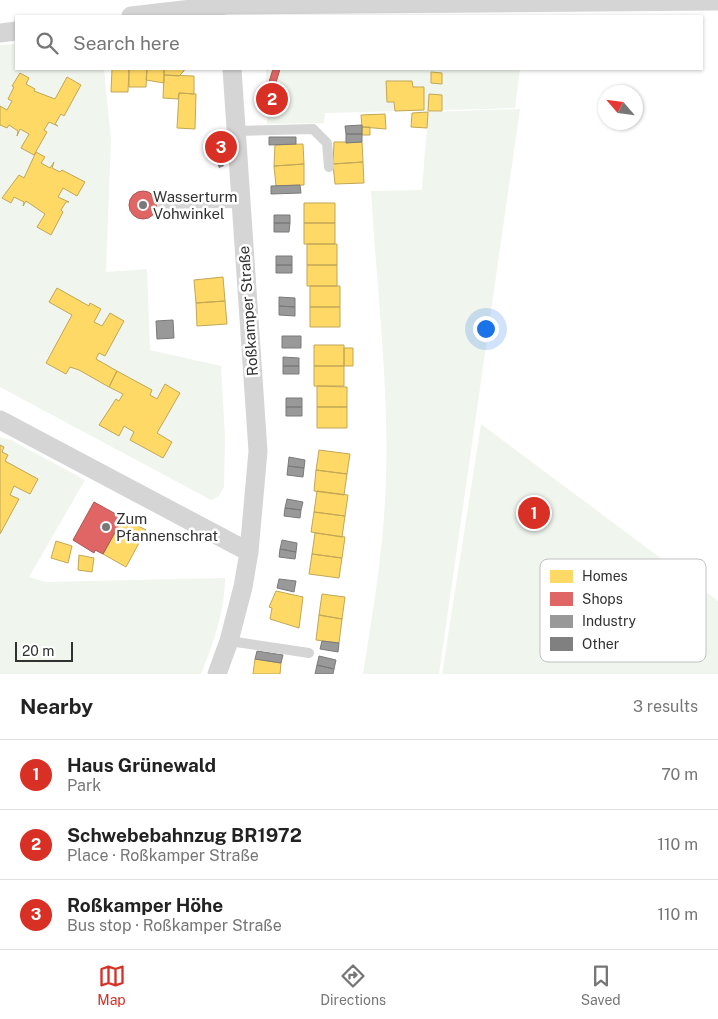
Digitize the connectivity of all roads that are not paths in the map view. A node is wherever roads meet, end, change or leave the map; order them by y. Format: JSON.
{"nodes":[{"id":1,"x":548,"y":0,"type":"edge"},
{"id":2,"x":718,"y":1,"type":"edge"},
{"id":3,"x":226,"y":7,"type":"edge"},
{"id":4,"x":142,"y":15,"type":"edge"},
{"id":5,"x":15,"y":31,"type":"edge"},
{"id":6,"x":0,"y":32,"type":"edge"},
{"id":7,"x":232,"y":70,"type":"edge"},
{"id":8,"x":237,"y":131,"type":"junction"},
{"id":9,"x":329,"y":168,"type":"dead end"},
{"id":10,"x":241,"y":203,"type":"junction"},
{"id":11,"x":162,"y":204,"type":"dead end"},
{"id":12,"x":0,"y":420,"type":"edge"},
{"id":13,"x":249,"y":552,"type":"junction"},
{"id":14,"x":229,"y":641,"type":"junction"},
{"id":15,"x":309,"y":652,"type":"dead end"},
{"id":16,"x":217,"y":674,"type":"edge"}],
"edges":[{"from":1,"to":2,"type":"street"},
{"from":1,"to":3,"type":"street"},
{"from":3,"to":4,"type":"street"},
{"from":5,"to":6,"type":"street"},
{"from":7,"to":8,"type":"street","name":"Roßkamper Straße"},
{"from":8,"to":9,"type":"lane"},
{"from":8,"to":10,"type":"street","name":"Roßkamper Straße"},
{"from":10,"to":11,"type":"lane"},
{"from":10,"to":13,"type":"street","name":"Roßkamper Straße"},
{"from":12,"to":13,"type":"street"},
{"from":13,"to":14,"type":"street","name":"Roßkamper Straße"},
{"from":14,"to":15,"type":"lane"},
{"from":14,"to":16,"type":"street","name":"Roßkamper Straße"}]}
